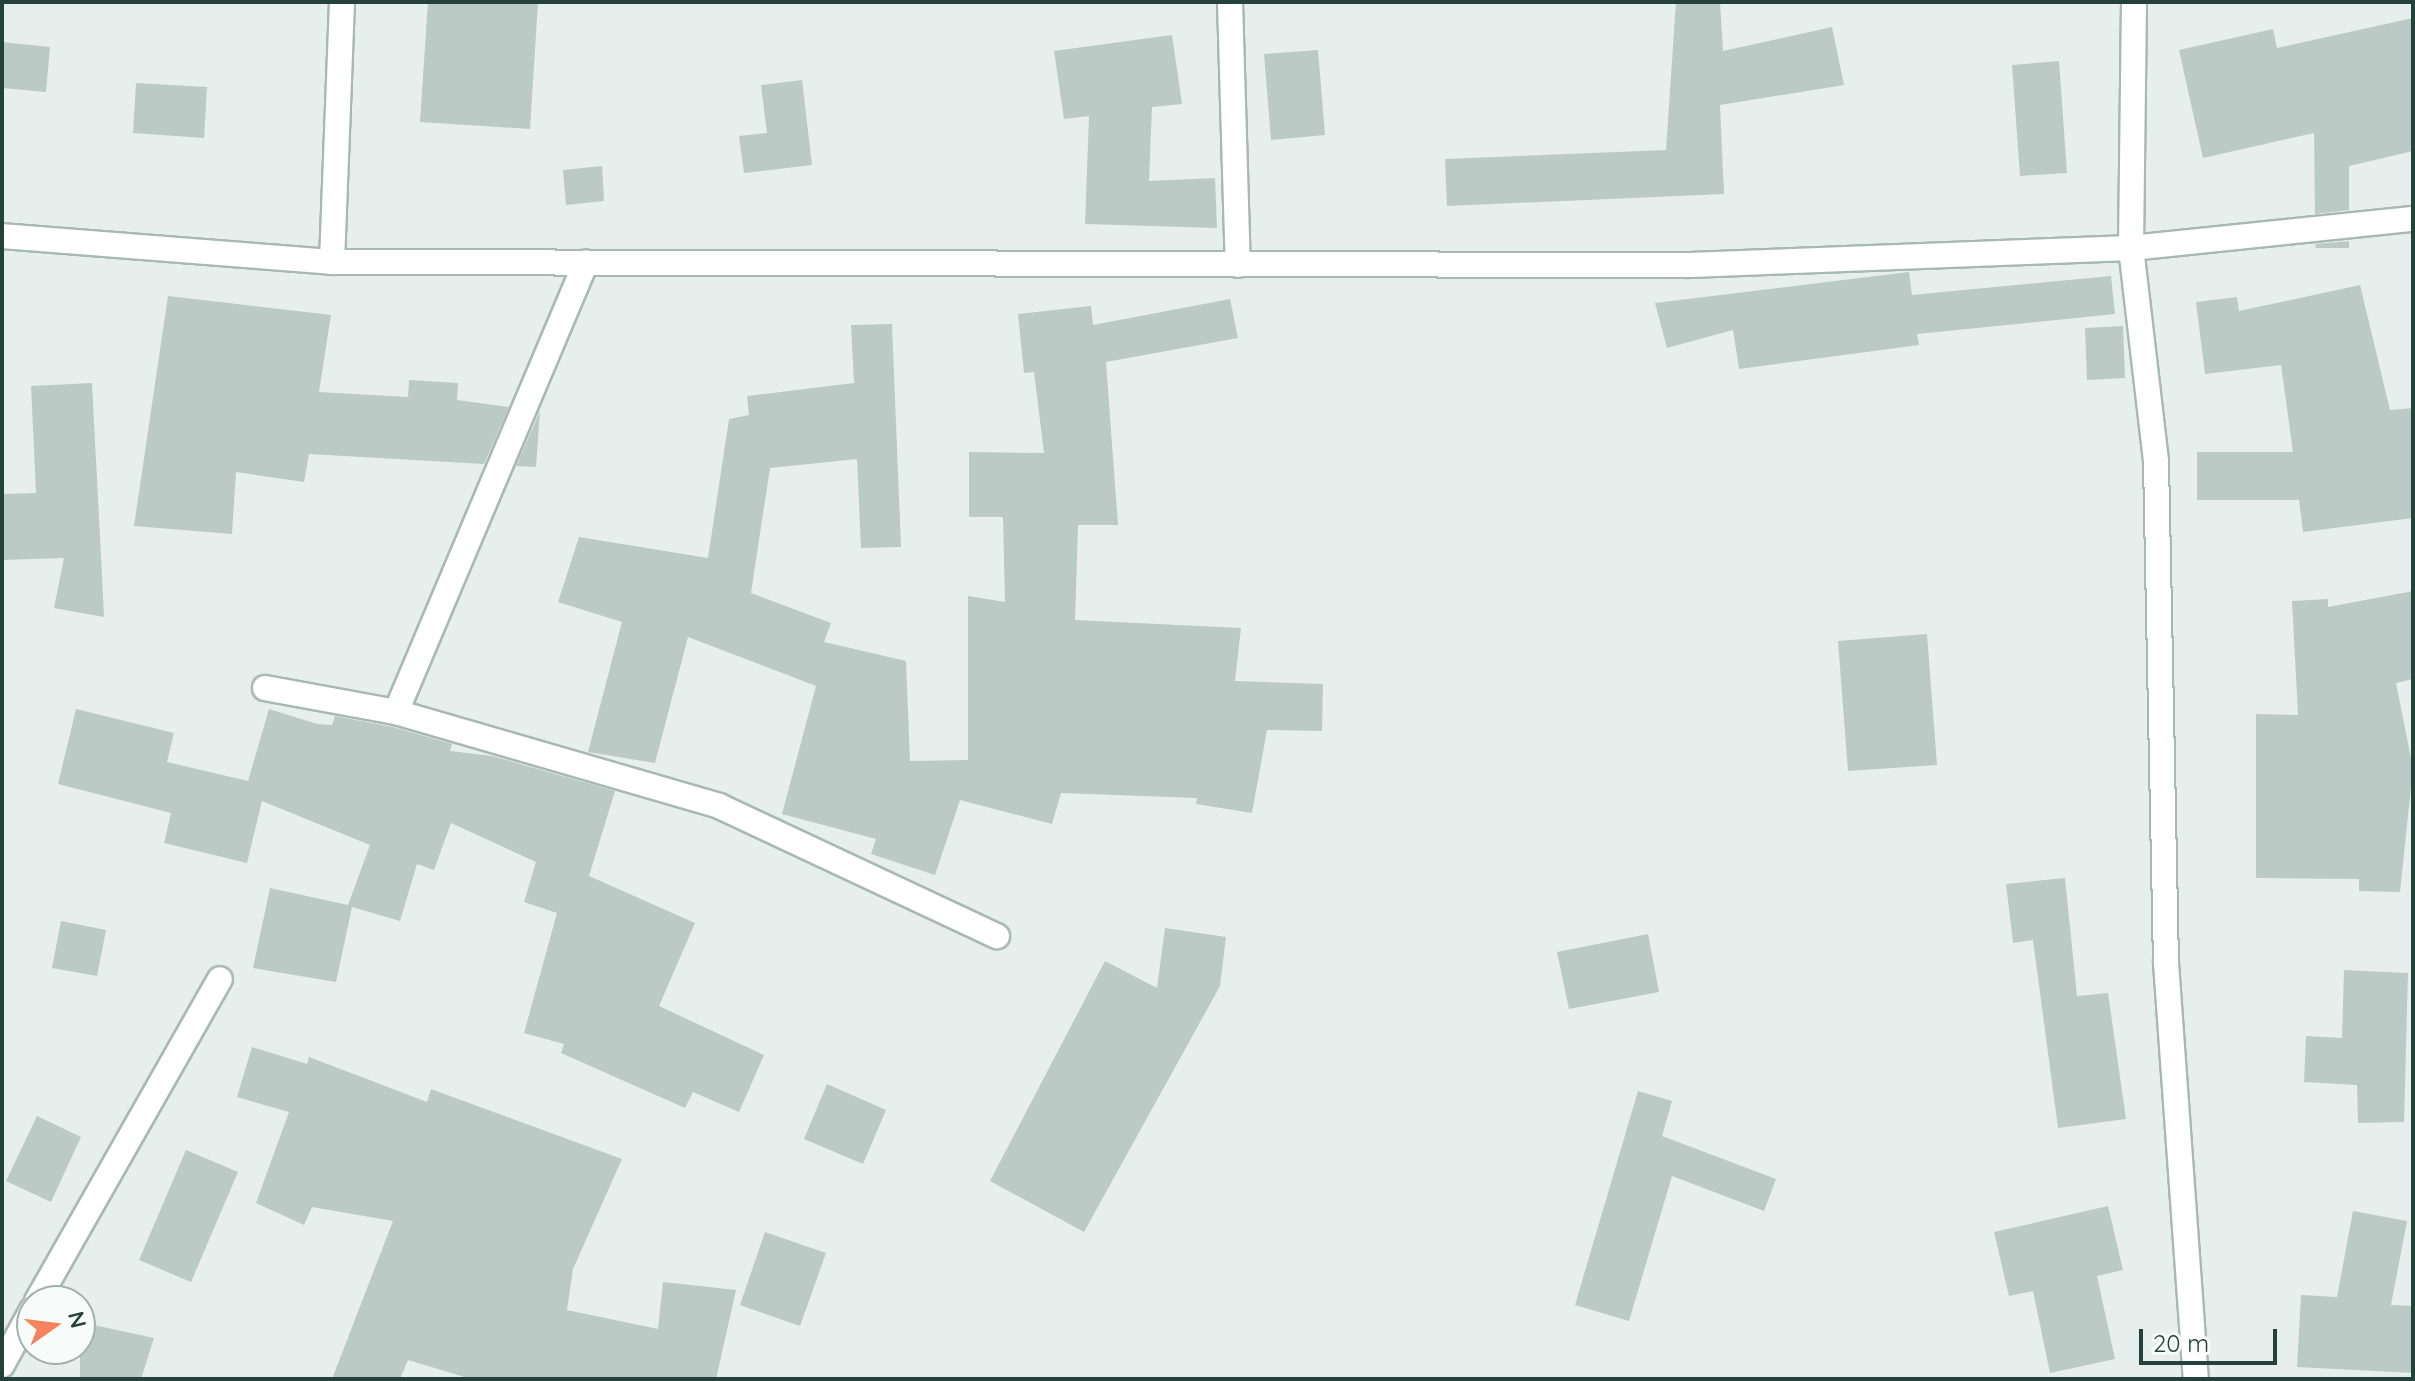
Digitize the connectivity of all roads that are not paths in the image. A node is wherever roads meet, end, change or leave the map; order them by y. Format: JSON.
{"nodes":[{"id":1,"x":342,"y":2,"type":"edge"},
{"id":2,"x":1230,"y":2,"type":"edge"},
{"id":3,"x":2134,"y":2,"type":"edge"},
{"id":4,"x":2413,"y":219,"type":"edge"},
{"id":5,"x":2,"y":236,"type":"edge"},
{"id":6,"x":2131,"y":248,"type":"junction"},
{"id":7,"x":332,"y":262,"type":"junction"},
{"id":8,"x":586,"y":263,"type":"junction"},
{"id":9,"x":1238,"y":265,"type":"junction"},
{"id":10,"x":265,"y":688,"type":"dead end"},
{"id":11,"x":396,"y":712,"type":"junction"},
{"id":12,"x":997,"y":936,"type":"dead end"},
{"id":13,"x":220,"y":979,"type":"dead end"},
{"id":14,"x":46,"y":1285,"type":"edge"},
{"id":15,"x":16,"y":1339,"type":"edge"},
{"id":16,"x":2,"y":1365,"type":"edge"},
{"id":17,"x":2196,"y":1379,"type":"edge"}],
"edges":[{"from":1,"to":7,"type":"street"},
{"from":2,"to":9,"type":"street"},
{"from":3,"to":6,"type":"street"},
{"from":4,"to":6,"type":"street"},
{"from":5,"to":7,"type":"street"},
{"from":6,"to":9,"type":"street"},
{"from":6,"to":17,"type":"street"},
{"from":7,"to":8,"type":"street"},
{"from":8,"to":9,"type":"street"},
{"from":8,"to":11,"type":"street"},
{"from":10,"to":11,"type":"street"},
{"from":11,"to":12,"type":"street"},
{"from":13,"to":14,"type":"street"},
{"from":15,"to":16,"type":"street"}]}
